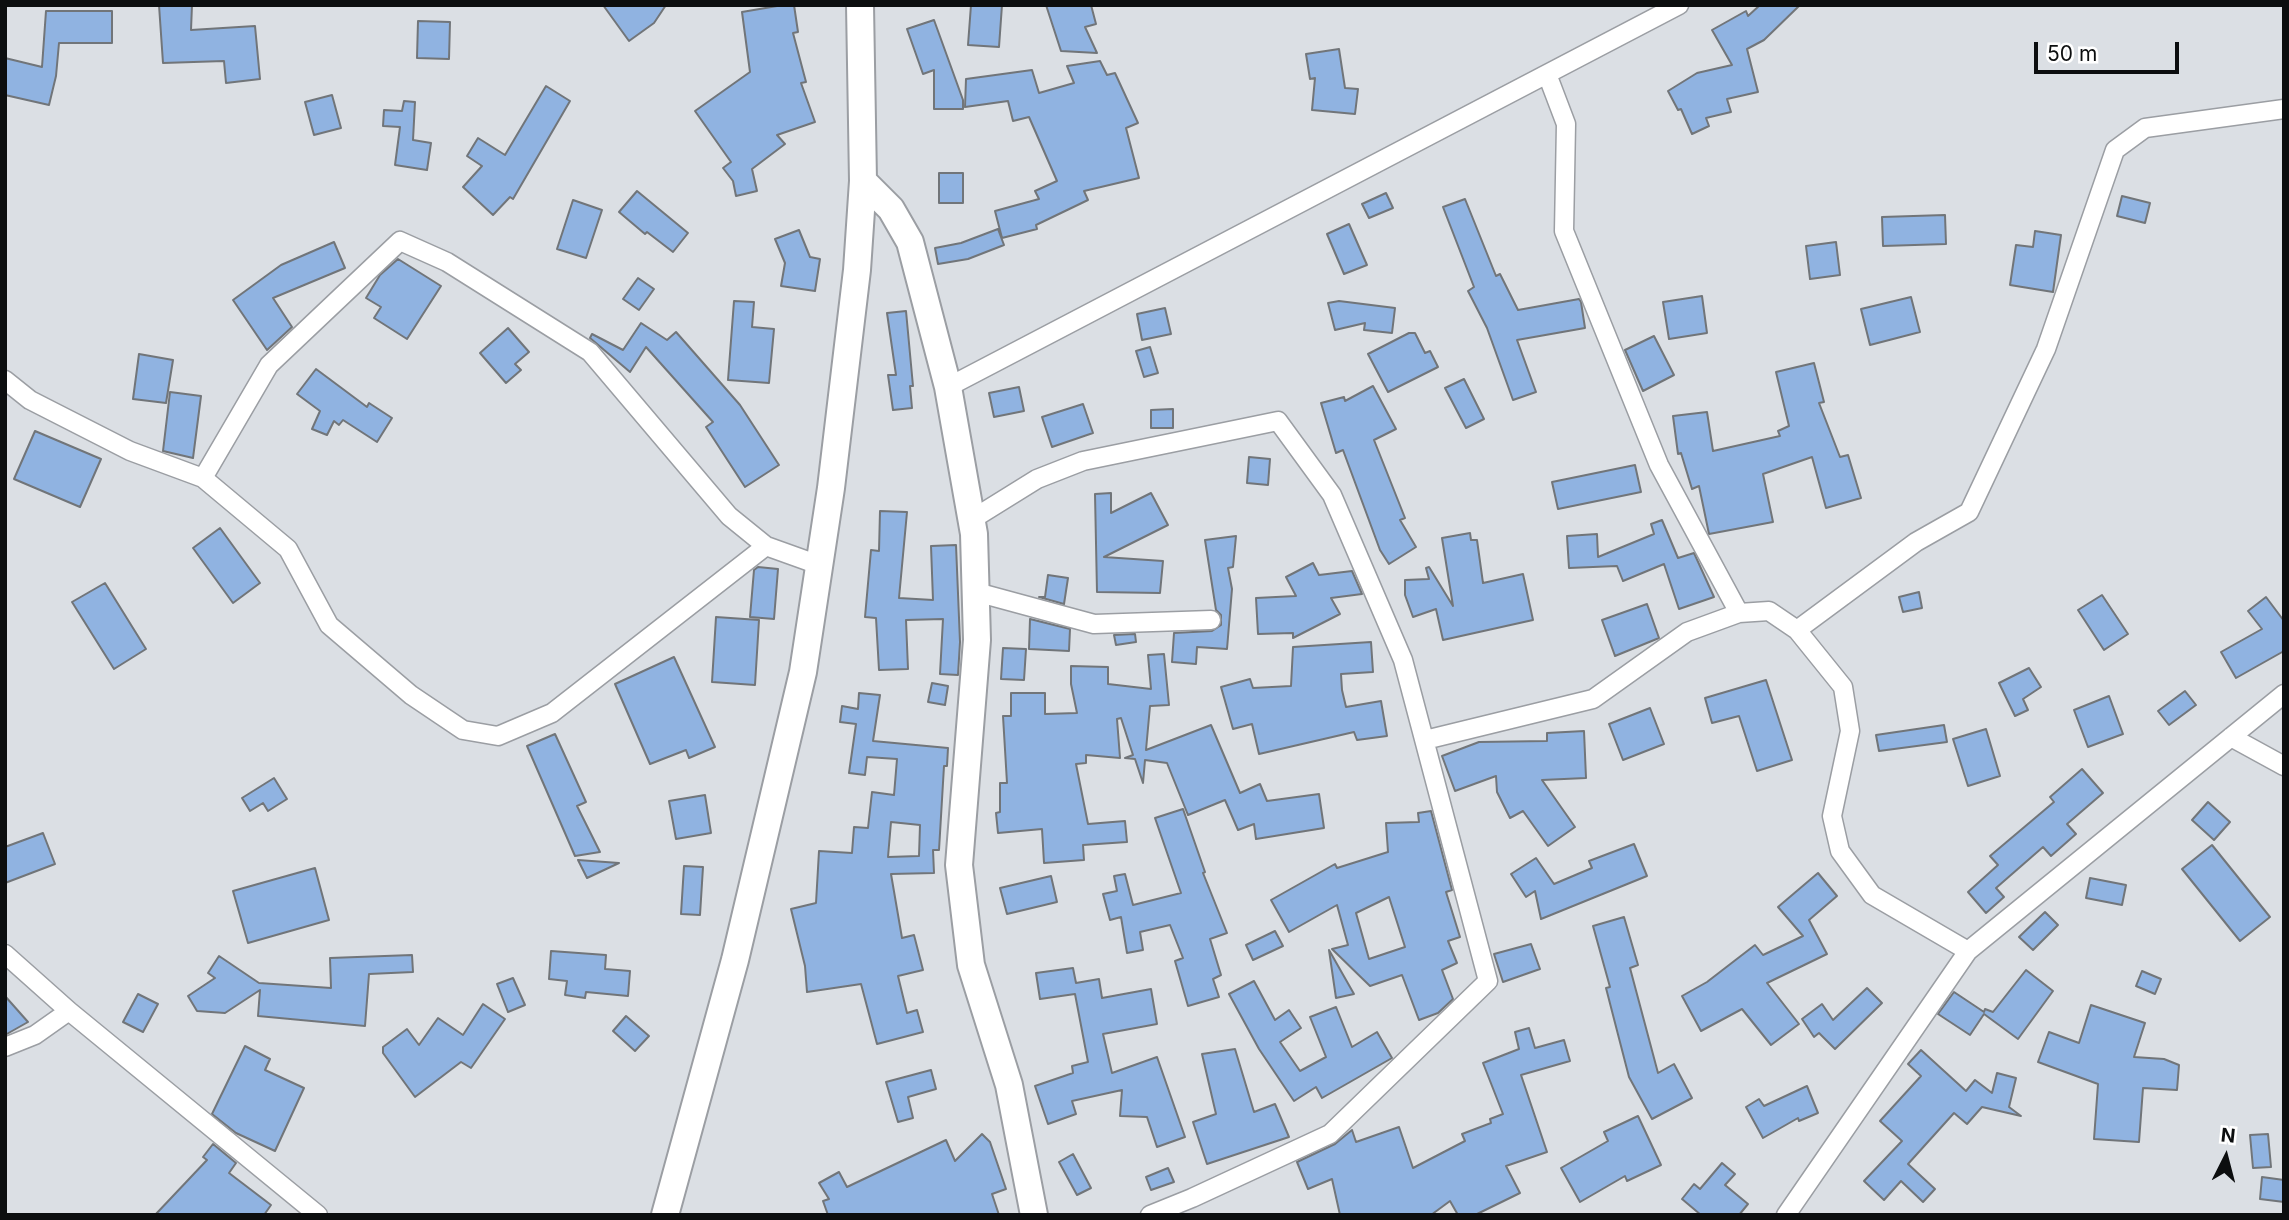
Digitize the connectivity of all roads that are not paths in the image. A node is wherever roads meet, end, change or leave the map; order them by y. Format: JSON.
{"nodes":[{"id":1,"x":860,"y":5,"type":"edge"},
{"id":2,"x":1679,"y":5,"type":"edge"},
{"id":3,"x":1547,"y":74,"type":"junction"},
{"id":4,"x":2284,"y":109,"type":"edge"},
{"id":5,"x":863,"y":181,"type":"junction"},
{"id":6,"x":5,"y":380,"type":"edge"},
{"id":7,"x":948,"y":387,"type":"junction"},
{"id":8,"x":203,"y":478,"type":"junction"},
{"id":9,"x":971,"y":520,"type":"junction"},
{"id":10,"x":766,"y":547,"type":"junction"},
{"id":11,"x":819,"y":565,"type":"junction"},
{"id":12,"x":976,"y":592,"type":"junction"},
{"id":13,"x":1739,"y":612,"type":"junction"},
{"id":14,"x":1211,"y":620,"type":"dead end"},
{"id":15,"x":1797,"y":630,"type":"junction"},
{"id":16,"x":2284,"y":694,"type":"edge"},
{"id":17,"x":2231,"y":737,"type":"junction"},
{"id":18,"x":1424,"y":740,"type":"junction"},
{"id":19,"x":2284,"y":766,"type":"edge"},
{"id":20,"x":1968,"y":951,"type":"junction"},
{"id":21,"x":5,"y":954,"type":"edge"},
{"id":22,"x":69,"y":1011,"type":"junction"},
{"id":23,"x":5,"y":1047,"type":"edge"},
{"id":24,"x":295,"y":1209,"type":"edge"},
{"id":25,"x":318,"y":1215,"type":"edge"},
{"id":26,"x":665,"y":1215,"type":"edge"},
{"id":27,"x":1034,"y":1215,"type":"edge"},
{"id":28,"x":1150,"y":1215,"type":"edge"},
{"id":29,"x":1786,"y":1215,"type":"edge"}],
"edges":[{"from":1,"to":5,"type":"main road"},
{"from":2,"to":3,"type":"street"},
{"from":3,"to":7,"type":"street"},
{"from":3,"to":13,"type":"street"},
{"from":4,"to":15,"type":"street"},
{"from":5,"to":7,"type":"main road"},
{"from":5,"to":11,"type":"main road"},
{"from":6,"to":8,"type":"street"},
{"from":7,"to":9,"type":"main road"},
{"from":8,"to":10,"type":"street"},
{"from":8,"to":10,"type":"street"},
{"from":9,"to":12,"type":"main road"},
{"from":9,"to":18,"type":"street"},
{"from":10,"to":11,"type":"street"},
{"from":11,"to":26,"type":"main road"},
{"from":12,"to":14,"type":"street"},
{"from":12,"to":27,"type":"main road"},
{"from":13,"to":15,"type":"street"},
{"from":13,"to":18,"type":"street"},
{"from":15,"to":20,"type":"street"},
{"from":16,"to":17,"type":"street"},
{"from":17,"to":19,"type":"street"},
{"from":17,"to":20,"type":"street"},
{"from":18,"to":28,"type":"street"},
{"from":20,"to":29,"type":"street"},
{"from":21,"to":22,"type":"street"},
{"from":22,"to":23,"type":"street"},
{"from":22,"to":24,"type":"street"},
{"from":24,"to":25,"type":"street"}]}
